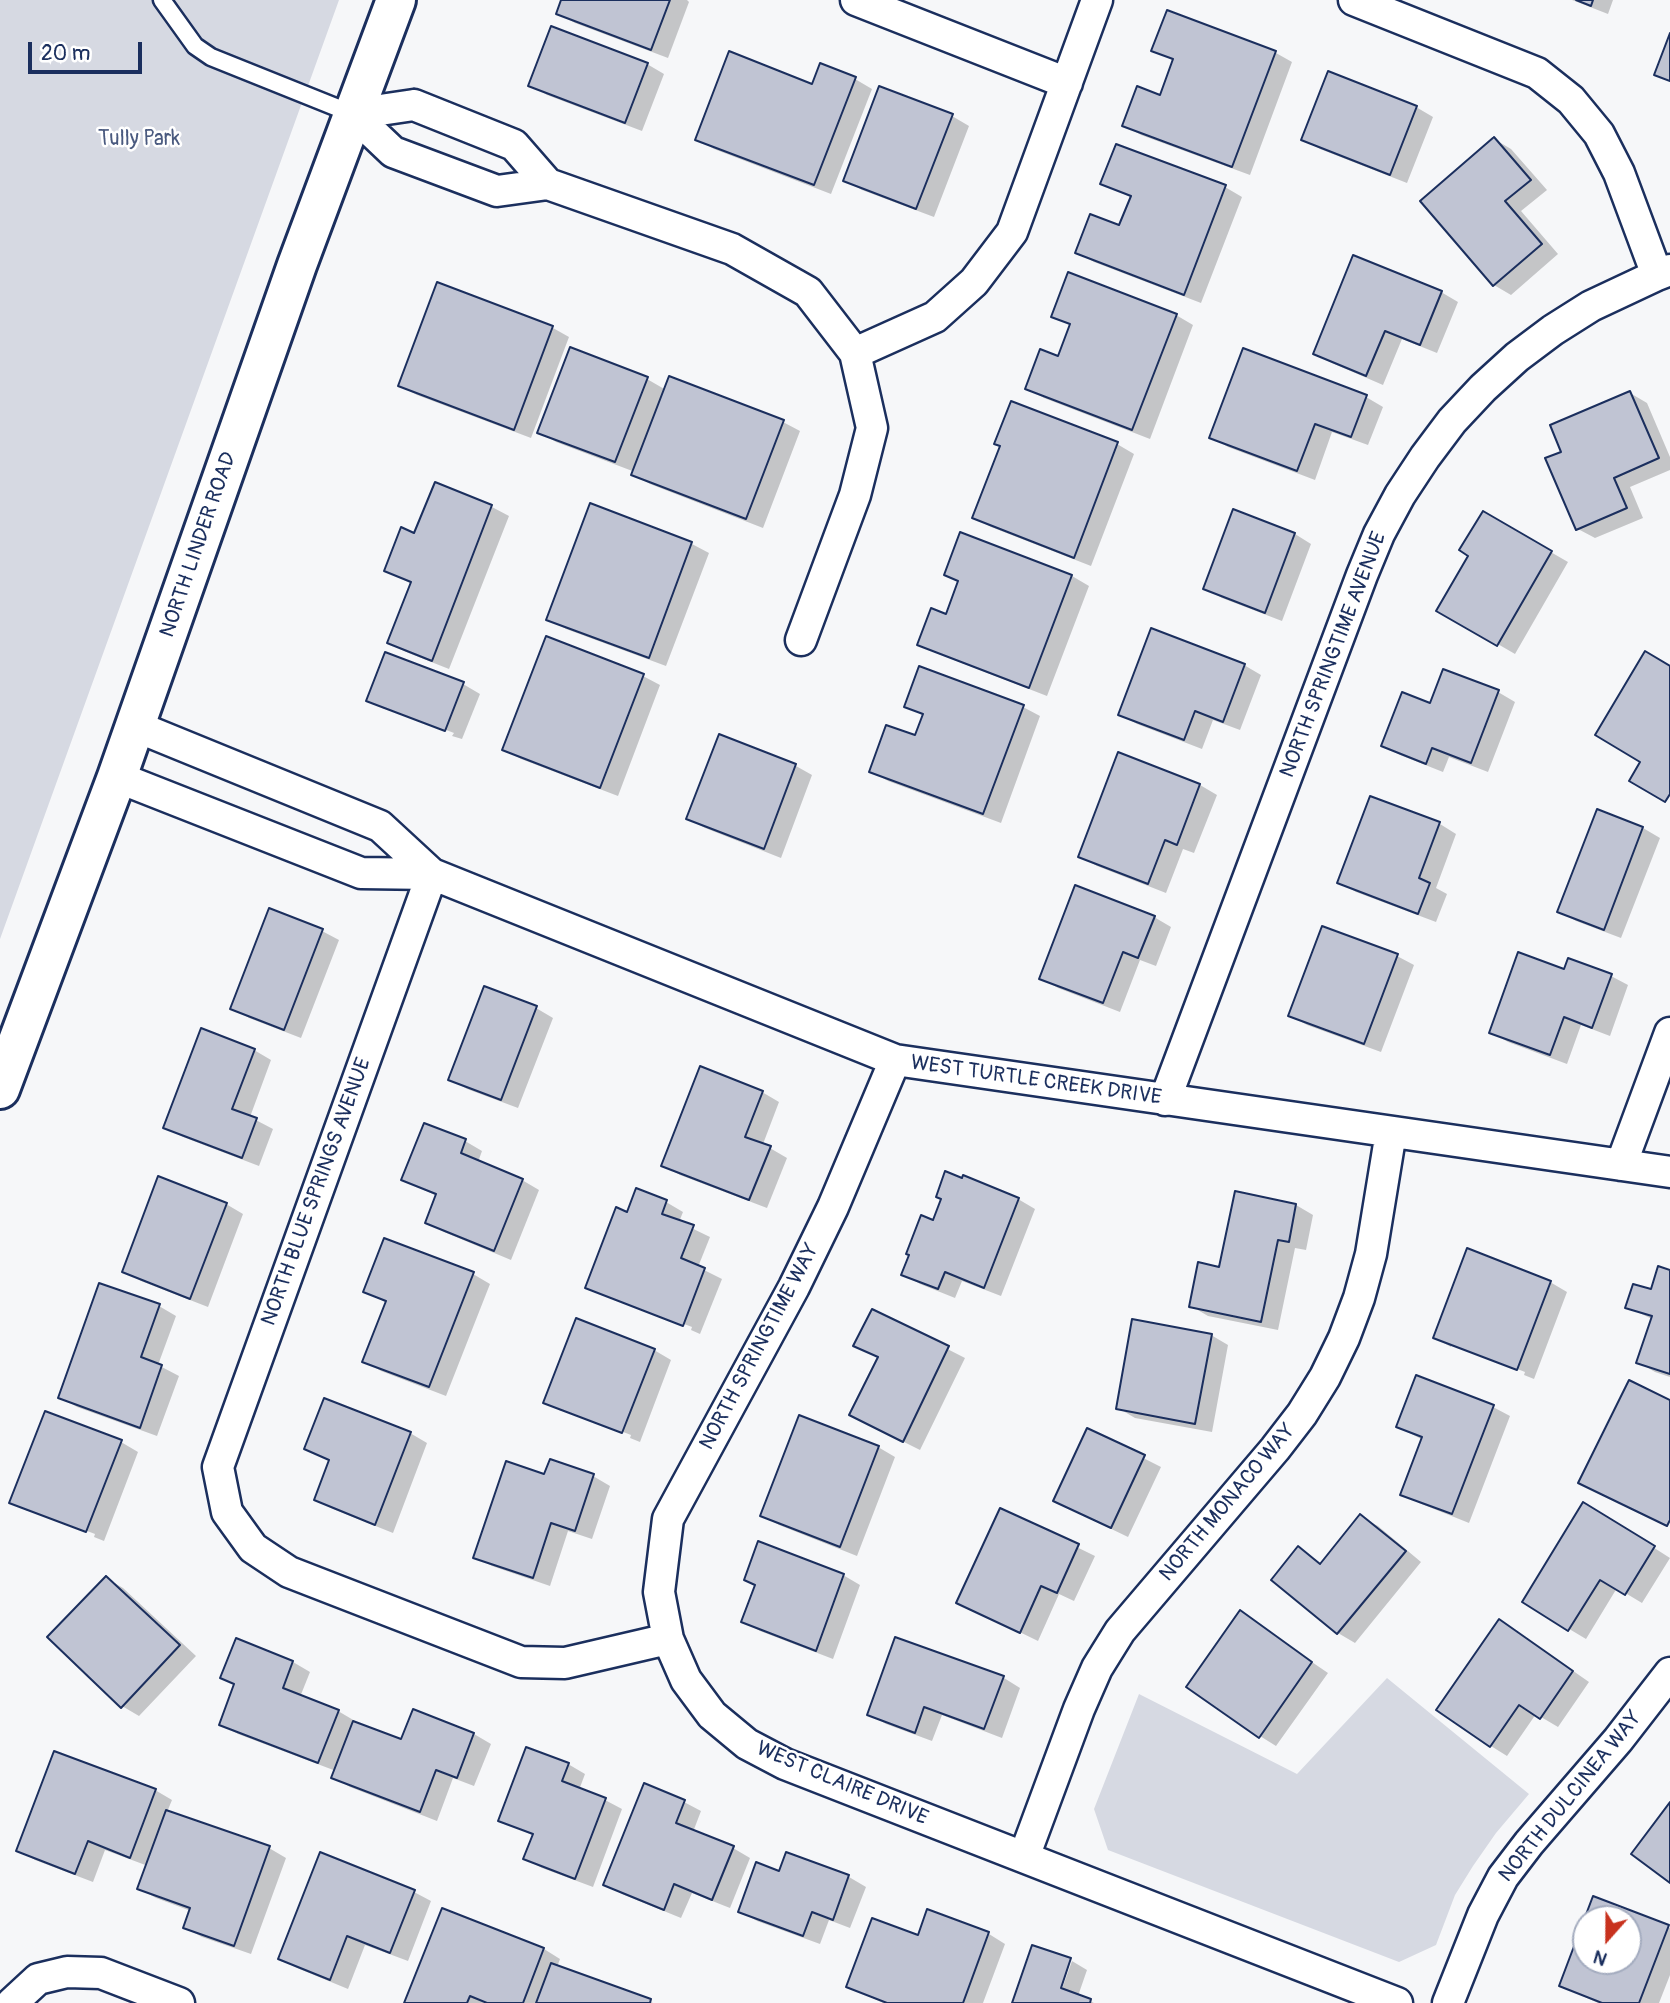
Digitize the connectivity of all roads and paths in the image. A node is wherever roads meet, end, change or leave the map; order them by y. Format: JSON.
{"nodes":[{"id":1,"x":162,"y":0,"type":"edge"},
{"id":2,"x":396,"y":0,"type":"edge"},
{"id":3,"x":856,"y":0,"type":"edge"},
{"id":4,"x":1097,"y":0,"type":"edge"},
{"id":5,"x":1354,"y":0,"type":"edge"},
{"id":6,"x":1067,"y":83,"type":"junction"},
{"id":7,"x":353,"y":114,"type":"junction"},
{"id":8,"x":548,"y":184,"type":"junction"},
{"id":9,"x":1663,"y":272,"type":"edge"},
{"id":10,"x":855,"y":353,"type":"junction"},
{"id":11,"x":801,"y":640,"type":"dead end"},
{"id":12,"x":135,"y":726,"type":"junction"},
{"id":13,"x":117,"y":777,"type":"junction"},
{"id":14,"x":432,"y":874,"type":"junction"},
{"id":15,"x":1670,"y":1033,"type":"edge"},
{"id":16,"x":895,"y":1060,"type":"junction"},
{"id":17,"x":0,"y":1089,"type":"edge"},
{"id":18,"x":1165,"y":1100,"type":"junction"},
{"id":19,"x":1391,"y":1132,"type":"junction"},
{"id":20,"x":1620,"y":1165,"type":"junction"},
{"id":21,"x":1670,"y":1172,"type":"edge"},
{"id":22,"x":668,"y":1639,"type":"junction"},
{"id":23,"x":1670,"y":1673,"type":"edge"},
{"id":24,"x":1024,"y":1857,"type":"junction"},
{"id":25,"x":12,"y":2003,"type":"edge"},
{"id":26,"x":179,"y":2003,"type":"edge"},
{"id":27,"x":1397,"y":2003,"type":"edge"},
{"id":28,"x":1448,"y":2003,"type":"edge"}],
"edges":[{"from":1,"to":7,"type":"lane"},
{"from":2,"to":7,"type":"main road","name":"NORTH LINDER ROAD"},
{"from":3,"to":6,"type":"street"},
{"from":4,"to":6,"type":"street"},
{"from":5,"to":9,"type":"street"},
{"from":6,"to":10,"type":"street"},
{"from":7,"to":8,"type":"street"},
{"from":7,"to":8,"type":"street"},
{"from":7,"to":12,"type":"main road","name":"NORTH LINDER ROAD"},
{"from":8,"to":10,"type":"street"},
{"from":9,"to":18,"type":"street","name":"NORTH SPRINGTIME AVENUE"},
{"from":10,"to":11,"type":"street"},
{"from":12,"to":13,"type":"main road","name":"NORTH LINDER ROAD"},
{"from":12,"to":14,"type":"street","name":"WEST TURTLE CREEK DRIVE"},
{"from":13,"to":14,"type":"street","name":"WEST TURTLE CREEK DRIVE"},
{"from":13,"to":17,"type":"main road","name":"NORTH LINDER ROAD"},
{"from":14,"to":16,"type":"street","name":"WEST TURTLE CREEK DRIVE"},
{"from":14,"to":22,"type":"street","name":"NORTH BLUE SPRINGS AVENUE"},
{"from":15,"to":20,"type":"street"},
{"from":16,"to":18,"type":"street","name":"WEST TURTLE CREEK DRIVE"},
{"from":16,"to":22,"type":"street","name":"NORTH SPRINGTIME WAY"},
{"from":18,"to":19,"type":"street","name":"WEST TURTLE CREEK DRIVE"},
{"from":19,"to":20,"type":"street","name":"WEST TURTLE CREEK DRIVE"},
{"from":19,"to":24,"type":"street","name":"NORTH MONACO WAY"},
{"from":20,"to":21,"type":"street","name":"WEST TURTLE CREEK DRIVE"},
{"from":22,"to":24,"type":"street","name":"WEST CLAIRE DRIVE"},
{"from":23,"to":28,"type":"street","name":"NORTH DULCINEA WAY"},
{"from":24,"to":27,"type":"street","name":"WEST CLAIRE DRIVE"},
{"from":25,"to":26,"type":"street"}]}
